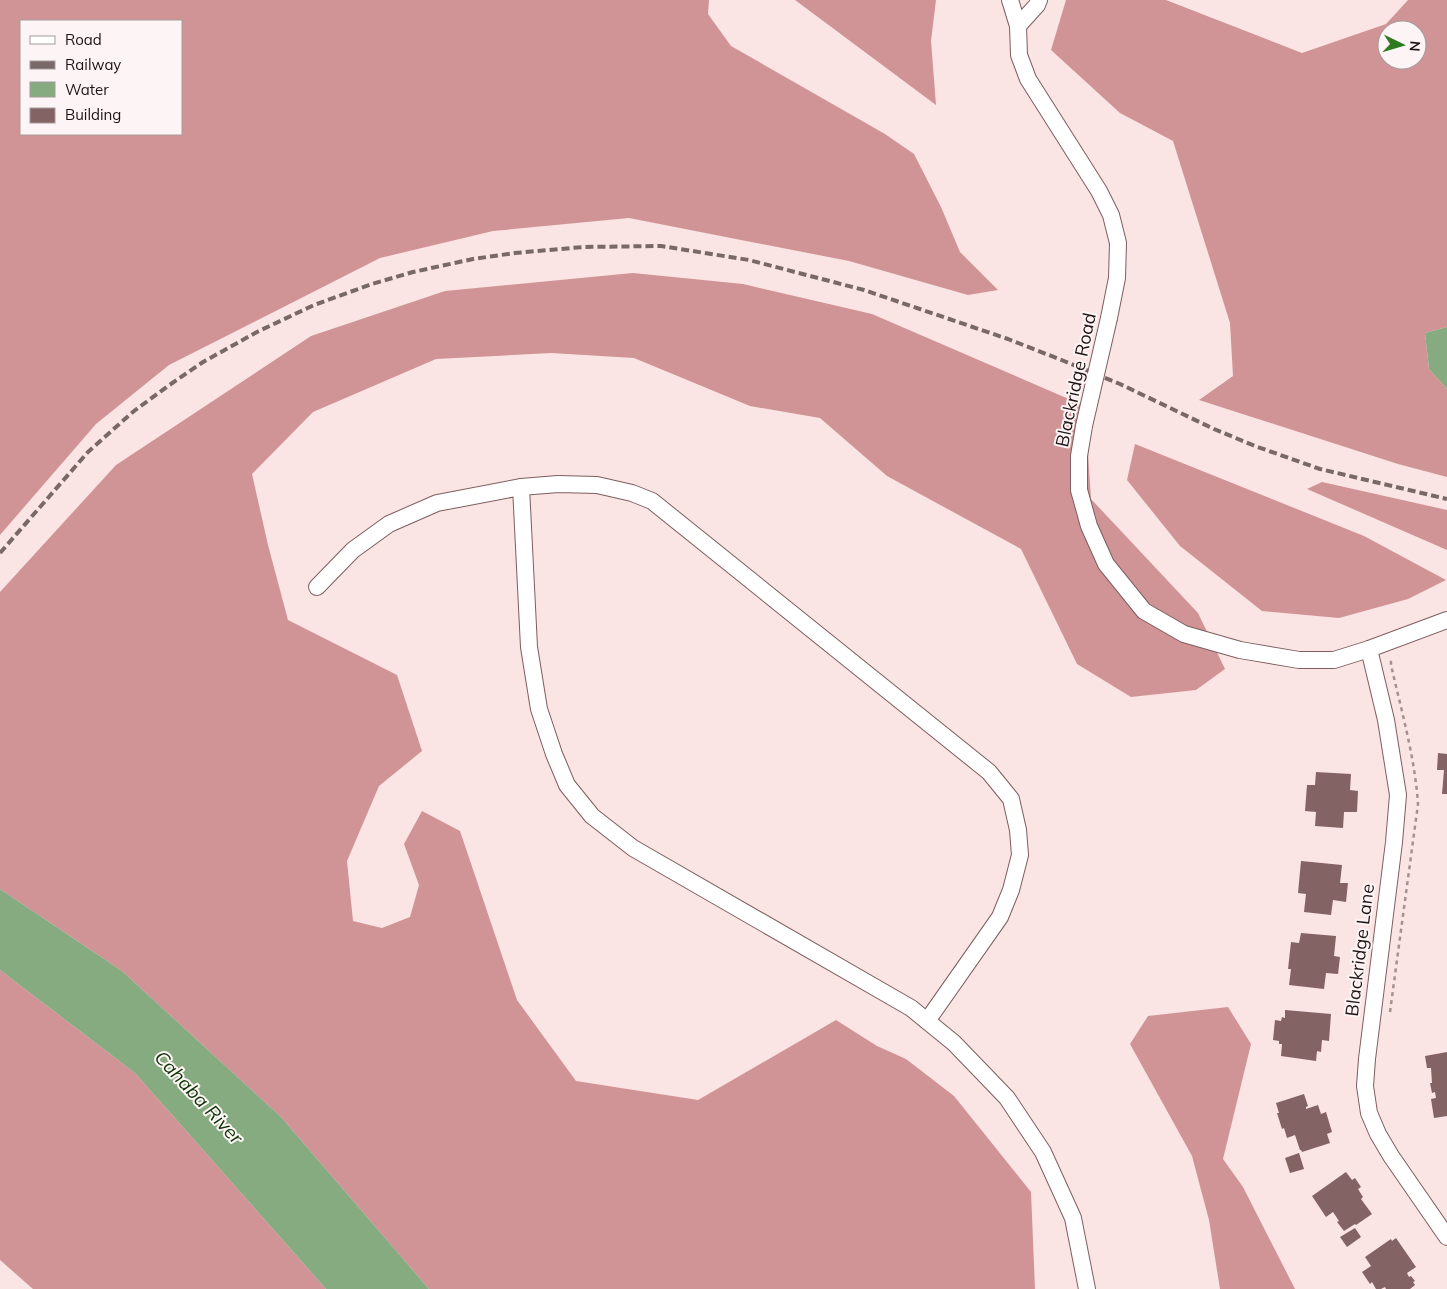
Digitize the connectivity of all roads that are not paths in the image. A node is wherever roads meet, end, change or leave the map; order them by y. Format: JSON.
{"nodes":[{"id":1,"x":1010,"y":0,"type":"edge"},
{"id":2,"x":1038,"y":0,"type":"edge"},
{"id":3,"x":1018,"y":26,"type":"junction"},
{"id":4,"x":521,"y":487,"type":"junction"},
{"id":5,"x":317,"y":587,"type":"dead end"},
{"id":6,"x":1447,"y":620,"type":"edge"},
{"id":7,"x":1369,"y":649,"type":"junction"},
{"id":8,"x":927,"y":1021,"type":"junction"},
{"id":9,"x":1447,"y":1236,"type":"edge"},
{"id":10,"x":1088,"y":1289,"type":"edge"}],
"edges":[{"from":1,"to":3,"type":"street","name":"Blackridge Road"},
{"from":2,"to":3,"type":"street"},
{"from":3,"to":7,"type":"street","name":"Blackridge Road","bridge":true},
{"from":4,"to":5,"type":"street"},
{"from":4,"to":8,"type":"street"},
{"from":4,"to":8,"type":"street"},
{"from":6,"to":7,"type":"street","name":"Blackridge Road"},
{"from":7,"to":9,"type":"street","name":"Blackridge Lane"},
{"from":8,"to":10,"type":"street"}]}
